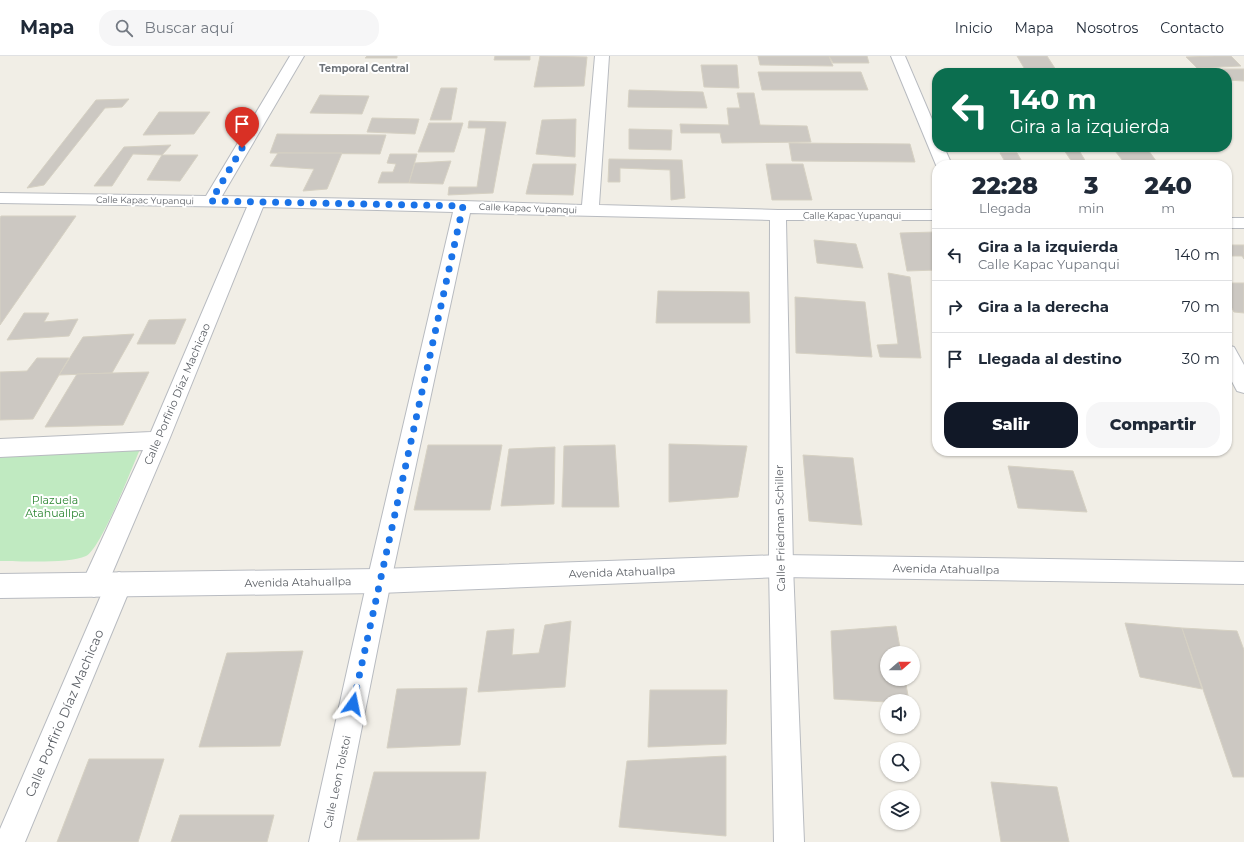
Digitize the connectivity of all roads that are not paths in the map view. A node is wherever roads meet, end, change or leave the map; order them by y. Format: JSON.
{"nodes":[{"id":1,"x":297,"y":56,"type":"edge"},
{"id":2,"x":602,"y":56,"type":"edge"},
{"id":3,"x":898,"y":56,"type":"edge"},
{"id":4,"x":932,"y":137,"type":"edge"},
{"id":5,"x":0,"y":198,"type":"edge"},
{"id":6,"x":211,"y":201,"type":"junction"},
{"id":7,"x":257,"y":203,"type":"junction"},
{"id":8,"x":463,"y":206,"type":"junction"},
{"id":9,"x":590,"y":210,"type":"junction"},
{"id":10,"x":778,"y":215,"type":"junction"},
{"id":11,"x":932,"y":215,"type":"edge"},
{"id":12,"x":1232,"y":223,"type":"edge"},
{"id":13,"x":1244,"y":223,"type":"edge"},
{"id":14,"x":1232,"y":362,"type":"edge"},
{"id":15,"x":1244,"y":385,"type":"edge"},
{"id":16,"x":158,"y":440,"type":"junction"},
{"id":17,"x":0,"y":448,"type":"edge"},
{"id":18,"x":780,"y":566,"type":"junction"},
{"id":19,"x":1244,"y":573,"type":"edge"},
{"id":20,"x":379,"y":581,"type":"junction"},
{"id":21,"x":107,"y":584,"type":"junction"},
{"id":22,"x":0,"y":586,"type":"edge"},
{"id":23,"x":10,"y":842,"type":"edge"},
{"id":24,"x":324,"y":842,"type":"edge"},
{"id":25,"x":789,"y":842,"type":"edge"}],
"edges":[{"from":1,"to":6,"type":"street"},
{"from":2,"to":9,"type":"street"},
{"from":3,"to":4,"type":"street"},
{"from":5,"to":6,"type":"street","name":"Calle Kapac Yupanqui"},
{"from":6,"to":7,"type":"street","name":"Calle Kapac Yupanqui"},
{"from":7,"to":8,"type":"street","name":"Calle Kapac Yupanqui"},
{"from":7,"to":16,"type":"street","name":"Calle Porfirio Díaz Machicao"},
{"from":8,"to":9,"type":"street","name":"Calle Kapac Yupanqui"},
{"from":8,"to":20,"type":"street","name":"Calle Leon Tolstoi"},
{"from":9,"to":10,"type":"street","name":"Calle Kapac Yupanqui"},
{"from":10,"to":11,"type":"street","name":"Calle Kapac Yupanqui"},
{"from":10,"to":18,"type":"street","name":"Calle Friedman Schiller"},
{"from":12,"to":13,"type":"street"},
{"from":14,"to":15,"type":"street"},
{"from":16,"to":17,"type":"street"},
{"from":16,"to":21,"type":"street","name":"Calle Porfirio Díaz Machicao"},
{"from":18,"to":19,"type":"street","name":"Avenida Atahuallpa"},
{"from":18,"to":20,"type":"street","name":"Avenida Atahuallpa"},
{"from":18,"to":25,"type":"street","name":"Calle Friedman Schiller"},
{"from":20,"to":21,"type":"street","name":"Avenida Atahuallpa"},
{"from":20,"to":24,"type":"street","name":"Calle Leon Tolstoi"},
{"from":21,"to":22,"type":"street","name":"Avenida Atahuallpa"},
{"from":21,"to":23,"type":"street","name":"Calle Porfirio Díaz Machicao"}]}
